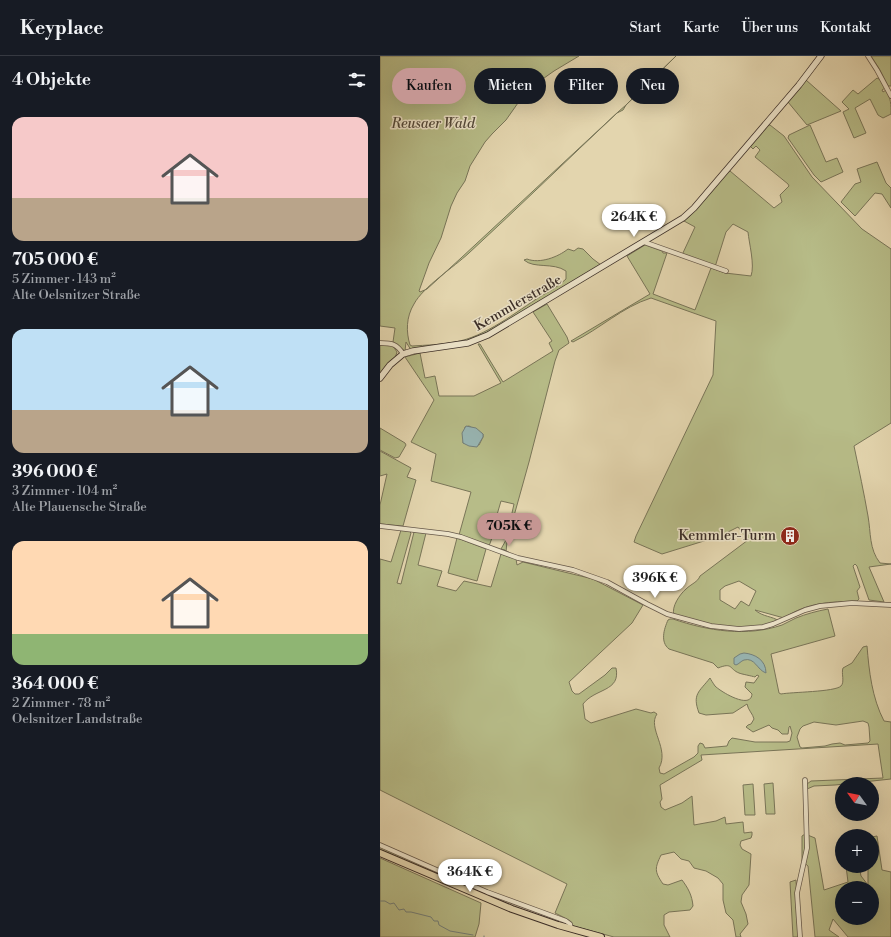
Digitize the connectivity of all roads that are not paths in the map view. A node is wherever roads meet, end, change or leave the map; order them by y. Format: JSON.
{"nodes":[{"id":1,"x":821,"y":56,"type":"edge"},
{"id":2,"x":868,"y":56,"type":"edge"},
{"id":3,"x":891,"y":96,"type":"edge"},
{"id":4,"x":644,"y":242,"type":"junction"},
{"id":5,"x":726,"y":271,"type":"dead end"},
{"id":6,"x":380,"y":343,"type":"edge"},
{"id":7,"x":403,"y":354,"type":"junction"},
{"id":8,"x":380,"y":378,"type":"edge"},
{"id":9,"x":380,"y":526,"type":"edge"},
{"id":10,"x":891,"y":605,"type":"edge"},
{"id":11,"x":805,"y":780,"type":"dead end"},
{"id":12,"x":380,"y":845,"type":"edge"},
{"id":13,"x":380,"y":853,"type":"edge"},
{"id":14,"x":474,"y":886,"type":"junction"},
{"id":15,"x":472,"y":893,"type":"junction"},
{"id":16,"x":571,"y":929,"type":"junction"},
{"id":17,"x":601,"y":937,"type":"edge"},
{"id":18,"x":800,"y":937,"type":"edge"}],
"edges":[{"from":1,"to":4,"type":"street","name":"Kemmlerstraße"},
{"from":2,"to":3,"type":"street"},
{"from":4,"to":5,"type":"street"},
{"from":4,"to":7,"type":"street","name":"Kemmlerstraße"},
{"from":6,"to":7,"type":"street"},
{"from":7,"to":8,"type":"street"},
{"from":9,"to":10,"type":"street"},
{"from":11,"to":18,"type":"street"},
{"from":12,"to":14,"type":"street"},
{"from":13,"to":15,"type":"main road"},
{"from":14,"to":15,"type":"street"},
{"from":14,"to":16,"type":"street"},
{"from":15,"to":16,"type":"main road"},
{"from":16,"to":17,"type":"main road"}]}
